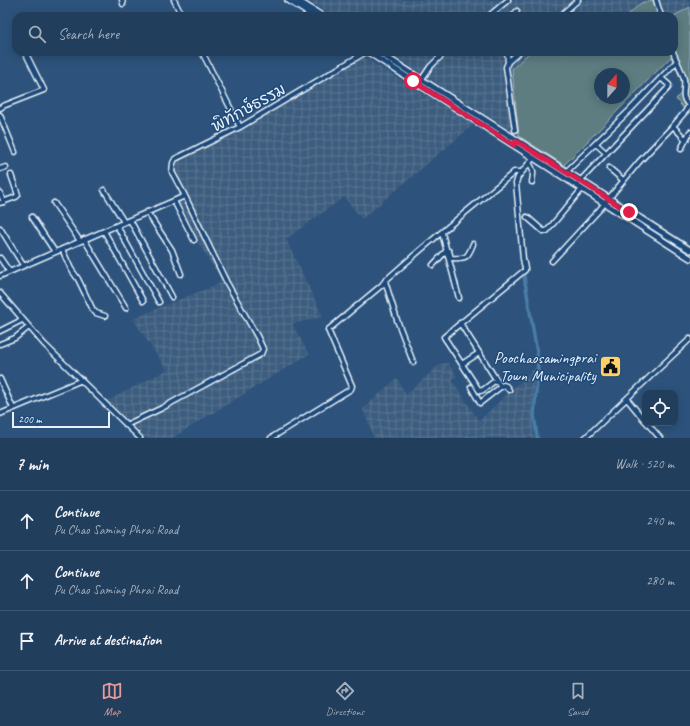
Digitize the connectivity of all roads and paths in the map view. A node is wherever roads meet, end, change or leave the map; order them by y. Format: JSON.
{"nodes":[{"id":1,"x":174,"y":0,"type":"edge"},
{"id":2,"x":288,"y":0,"type":"edge"},
{"id":3,"x":297,"y":0,"type":"edge"},
{"id":4,"x":508,"y":0,"type":"edge"},
{"id":5,"x":578,"y":0,"type":"edge"},
{"id":6,"x":656,"y":0,"type":"edge"},
{"id":7,"x":180,"y":12,"type":"edge"},
{"id":8,"x":307,"y":12,"type":"edge"},
{"id":9,"x":316,"y":12,"type":"edge"},
{"id":10,"x":494,"y":12,"type":"edge"},
{"id":11,"x":564,"y":12,"type":"edge"},
{"id":12,"x":660,"y":12,"type":"edge"},
{"id":13,"x":27,"y":56,"type":"edge"},
{"id":14,"x":204,"y":56,"type":"edge"},
{"id":15,"x":360,"y":56,"type":"edge"},
{"id":16,"x":374,"y":56,"type":"edge"},
{"id":17,"x":384,"y":56,"type":"edge"},
{"id":18,"x":441,"y":56,"type":"edge"},
{"id":19,"x":507,"y":56,"type":"edge"},
{"id":20,"x":515,"y":56,"type":"edge"},
{"id":21,"x":674,"y":56,"type":"edge"},
{"id":22,"x":508,"y":62,"type":"junction"},
{"id":23,"x":676,"y":62,"type":"junction"},
{"id":24,"x":661,"y":78,"type":"junction"},
{"id":25,"x":420,"y":82,"type":"junction"},
{"id":26,"x":688,"y":106,"type":"edge"},
{"id":27,"x":0,"y":108,"type":"edge"},
{"id":28,"x":0,"y":115,"type":"edge"},
{"id":29,"x":673,"y":126,"type":"junction"},
{"id":30,"x":240,"y":128,"type":"junction"},
{"id":31,"x":690,"y":132,"type":"edge"},
{"id":32,"x":686,"y":140,"type":"junction"},
{"id":33,"x":515,"y":143,"type":"junction"},
{"id":34,"x":596,"y":144,"type":"junction"},
{"id":35,"x":681,"y":149,"type":"dead end"},
{"id":36,"x":15,"y":152,"type":"dead end"},
{"id":37,"x":606,"y":153,"type":"junction"},
{"id":38,"x":533,"y":158,"type":"junction"},
{"id":39,"x":529,"y":163,"type":"junction"},
{"id":40,"x":6,"y":167,"type":"dead end"},
{"id":41,"x":609,"y":168,"type":"dead end"},
{"id":42,"x":0,"y":169,"type":"edge"},
{"id":43,"x":522,"y":172,"type":"junction"},
{"id":44,"x":566,"y":172,"type":"junction"},
{"id":45,"x":11,"y":175,"type":"dead end"},
{"id":46,"x":623,"y":180,"type":"junction"},
{"id":47,"x":580,"y":181,"type":"junction"},
{"id":48,"x":532,"y":182,"type":"dead end"},
{"id":49,"x":582,"y":189,"type":"junction"},
{"id":50,"x":104,"y":190,"type":"dead end"},
{"id":51,"x":0,"y":193,"type":"edge"},
{"id":52,"x":185,"y":196,"type":"junction"},
{"id":53,"x":608,"y":198,"type":"junction"},
{"id":54,"x":174,"y":201,"type":"junction"},
{"id":55,"x":2,"y":202,"type":"edge"},
{"id":56,"x":54,"y":203,"type":"dead end"},
{"id":57,"x":604,"y":203,"type":"junction"},
{"id":58,"x":147,"y":212,"type":"junction"},
{"id":59,"x":32,"y":216,"type":"dead end"},
{"id":60,"x":527,"y":216,"type":"dead end"},
{"id":61,"x":130,"y":220,"type":"junction"},
{"id":62,"x":124,"y":222,"type":"junction"},
{"id":63,"x":117,"y":226,"type":"junction"},
{"id":64,"x":0,"y":228,"type":"edge"},
{"id":65,"x":104,"y":231,"type":"junction"},
{"id":66,"x":442,"y":233,"type":"junction"},
{"id":67,"x":82,"y":240,"type":"junction"},
{"id":68,"x":194,"y":240,"type":"dead end"},
{"id":69,"x":444,"y":243,"type":"junction"},
{"id":70,"x":473,"y":244,"type":"dead end"},
{"id":71,"x":62,"y":249,"type":"junction"},
{"id":72,"x":446,"y":250,"type":"junction"},
{"id":73,"x":690,"y":250,"type":"edge"},
{"id":74,"x":55,"y":252,"type":"junction"},
{"id":75,"x":690,"y":257,"type":"edge"},
{"id":76,"x":0,"y":258,"type":"edge"},
{"id":77,"x":552,"y":261,"type":"dead end"},
{"id":78,"x":433,"y":265,"type":"dead end"},
{"id":79,"x":23,"y":266,"type":"junction"},
{"id":80,"x":9,"y":271,"type":"junction"},
{"id":81,"x":181,"y":274,"type":"dead end"},
{"id":82,"x":0,"y":276,"type":"edge"},
{"id":83,"x":385,"y":281,"type":"junction"},
{"id":84,"x":0,"y":293,"type":"edge"},
{"id":85,"x":172,"y":297,"type":"dead end"},
{"id":86,"x":459,"y":298,"type":"dead end"},
{"id":87,"x":142,"y":301,"type":"dead end"},
{"id":88,"x":159,"y":302,"type":"dead end"},
{"id":89,"x":126,"y":308,"type":"dead end"},
{"id":90,"x":105,"y":316,"type":"dead end"},
{"id":91,"x":22,"y":320,"type":"junction"},
{"id":92,"x":460,"y":323,"type":"junction"},
{"id":93,"x":29,"y":327,"type":"junction"},
{"id":94,"x":0,"y":331,"type":"edge"},
{"id":95,"x":690,"y":339,"type":"edge"},
{"id":96,"x":0,"y":344,"type":"edge"},
{"id":97,"x":479,"y":353,"type":"junction"},
{"id":98,"x":413,"y":362,"type":"dead end"},
{"id":99,"x":462,"y":364,"type":"junction"},
{"id":100,"x":0,"y":379,"type":"edge"},
{"id":101,"x":82,"y":380,"type":"junction"},
{"id":102,"x":496,"y":380,"type":"junction"},
{"id":103,"x":471,"y":387,"type":"dead end"},
{"id":104,"x":501,"y":387,"type":"junction"},
{"id":105,"x":509,"y":390,"type":"dead end"},
{"id":106,"x":627,"y":399,"type":"junction"},
{"id":107,"x":12,"y":408,"type":"junction"},
{"id":108,"x":0,"y":414,"type":"edge"},
{"id":109,"x":642,"y":417,"type":"edge"},
{"id":110,"x":126,"y":425,"type":"junction"},
{"id":111,"x":650,"y":426,"type":"edge"},
{"id":112,"x":140,"y":438,"type":"edge"},
{"id":113,"x":272,"y":438,"type":"edge"},
{"id":114,"x":585,"y":438,"type":"edge"},
{"id":115,"x":660,"y":438,"type":"edge"}],
"edges":[{"from":1,"to":7,"type":"street"},
{"from":2,"to":8,"type":"main road"},
{"from":3,"to":9,"type":"main road"},
{"from":4,"to":10,"type":"street"},
{"from":5,"to":11,"type":"street"},
{"from":6,"to":12,"type":"street"},
{"from":13,"to":27,"type":"street"},
{"from":14,"to":30,"type":"street"},
{"from":15,"to":30,"type":"street","name":"พิทักษ์ธรรม"},
{"from":16,"to":25,"type":"main road"},
{"from":17,"to":25,"type":"main road"},
{"from":18,"to":25,"type":"street"},
{"from":19,"to":22,"type":"street"},
{"from":20,"to":22,"type":"street"},
{"from":21,"to":23,"type":"street"},
{"from":22,"to":33,"type":"street"},
{"from":23,"to":24,"type":"street"},
{"from":23,"to":26,"type":"street"},
{"from":24,"to":34,"type":"street"},
{"from":24,"to":37,"type":"street"},
{"from":25,"to":33,"type":"main road"},
{"from":26,"to":29,"type":"street"},
{"from":28,"to":36,"type":"street"},
{"from":29,"to":32,"type":"street"},
{"from":29,"to":46,"type":"street"},
{"from":30,"to":52,"type":"street","name":"พิทักษ์ธรรม"},
{"from":31,"to":32,"type":"street"},
{"from":32,"to":35,"type":"street"},
{"from":33,"to":38,"type":"main road"},
{"from":33,"to":44,"type":"main road"},
{"from":34,"to":37,"type":"street"},
{"from":34,"to":44,"type":"street"},
{"from":37,"to":47,"type":"street"},
{"from":38,"to":39,"type":"street"},
{"from":38,"to":49,"type":"main road"},
{"from":39,"to":43,"type":"street"},
{"from":39,"to":48,"type":"street"},
{"from":40,"to":42,"type":"street"},
{"from":41,"to":46,"type":"street"},
{"from":43,"to":66,"type":"street"},
{"from":43,"to":92,"type":"street"},
{"from":44,"to":47,"type":"main road"},
{"from":45,"to":55,"type":"street"},
{"from":46,"to":53,"type":"street"},
{"from":47,"to":53,"type":"main road"},
{"from":49,"to":57,"type":"main road"},
{"from":49,"to":60,"type":"street"},
{"from":50,"to":62,"type":"street"},
{"from":51,"to":55,"type":"street"},
{"from":52,"to":54,"type":"street"},
{"from":52,"to":110,"type":"street","name":"พิทักษ์ธรรม"},
{"from":53,"to":57,"type":"street"},
{"from":53,"to":73,"type":"main road"},
{"from":54,"to":58,"type":"street"},
{"from":54,"to":68,"type":"street"},
{"from":56,"to":67,"type":"street"},
{"from":57,"to":75,"type":"main road"},
{"from":57,"to":77,"type":"street"},
{"from":58,"to":61,"type":"street"},
{"from":58,"to":81,"type":"street"},
{"from":59,"to":74,"type":"street"},
{"from":61,"to":62,"type":"street"},
{"from":61,"to":85,"type":"street"},
{"from":62,"to":63,"type":"street"},
{"from":63,"to":65,"type":"street"},
{"from":63,"to":88,"type":"street"},
{"from":64,"to":79,"type":"street"},
{"from":65,"to":67,"type":"street"},
{"from":65,"to":87,"type":"street"},
{"from":66,"to":69,"type":"street"},
{"from":66,"to":83,"type":"street"},
{"from":67,"to":71,"type":"street"},
{"from":67,"to":89,"type":"street"},
{"from":69,"to":70,"type":"street"},
{"from":69,"to":72,"type":"street"},
{"from":71,"to":74,"type":"street"},
{"from":71,"to":90,"type":"street"},
{"from":72,"to":78,"type":"street"},
{"from":72,"to":86,"type":"street"},
{"from":74,"to":79,"type":"street"},
{"from":76,"to":80,"type":"street"},
{"from":79,"to":80,"type":"street"},
{"from":80,"to":82,"type":"street"},
{"from":83,"to":98,"type":"street"},
{"from":83,"to":113,"type":"street"},
{"from":84,"to":91,"type":"street"},
{"from":91,"to":93,"type":"street"},
{"from":91,"to":94,"type":"street"},
{"from":92,"to":97,"type":"street"},
{"from":92,"to":99,"type":"street"},
{"from":93,"to":96,"type":"street"},
{"from":93,"to":101,"type":"street"},
{"from":95,"to":106,"type":"street"},
{"from":97,"to":99,"type":"street"},
{"from":97,"to":102,"type":"street"},
{"from":99,"to":102,"type":"street"},
{"from":100,"to":107,"type":"street"},
{"from":101,"to":107,"type":"street"},
{"from":101,"to":110,"type":"street"},
{"from":102,"to":104,"type":"street"},
{"from":103,"to":104,"type":"street"},
{"from":104,"to":105,"type":"street"},
{"from":106,"to":109,"type":"street"},
{"from":106,"to":114,"type":"street"},
{"from":107,"to":108,"type":"street"},
{"from":110,"to":112,"type":"street"},
{"from":111,"to":115,"type":"street"}]}
